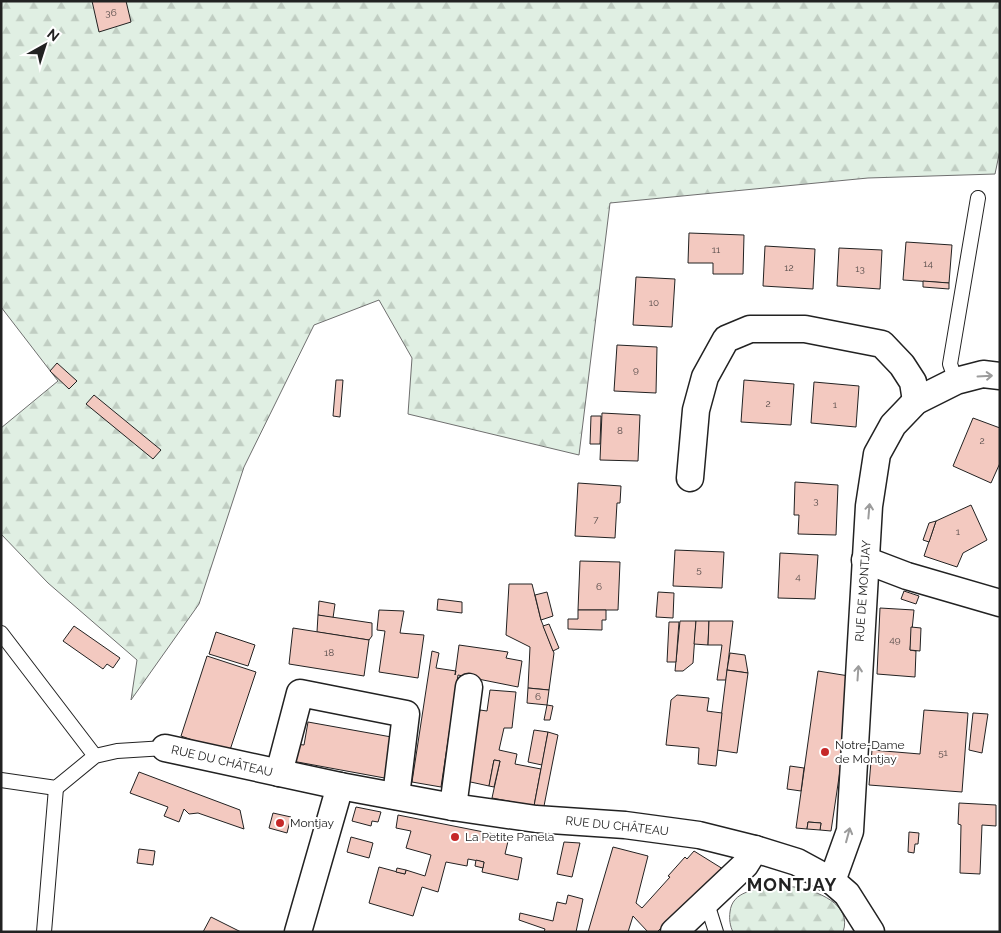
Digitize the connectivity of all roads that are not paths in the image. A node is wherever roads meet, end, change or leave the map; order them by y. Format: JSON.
{"nodes":[{"id":1,"x":978,"y":198,"type":"dead end"},
{"id":2,"x":1000,"y":376,"type":"edge"},
{"id":3,"x":956,"y":381,"type":"junction"},
{"id":4,"x":916,"y":401,"type":"junction"},
{"id":5,"x":690,"y":478,"type":"dead end"},
{"id":6,"x":865,"y":560,"type":"junction"},
{"id":7,"x":1000,"y":604,"type":"edge"},
{"id":8,"x":1,"y":633,"type":"edge"},
{"id":9,"x":469,"y":687,"type":"dead end"},
{"id":10,"x":165,"y":748,"type":"joint"},
{"id":11,"x":95,"y":756,"type":"junction"},
{"id":12,"x":279,"y":773,"type":"junction"},
{"id":13,"x":1,"y":780,"type":"edge"},
{"id":14,"x":340,"y":786,"type":"junction"},
{"id":15,"x":56,"y":788,"type":"junction"},
{"id":16,"x":396,"y":796,"type":"junction"},
{"id":17,"x":453,"y":806,"type":"junction"},
{"id":18,"x":755,"y":849,"type":"junction"},
{"id":19,"x":832,"y":881,"type":"junction"},
{"id":20,"x":706,"y":900,"type":"junction"},
{"id":21,"x":44,"y":932,"type":"edge"},
{"id":22,"x":298,"y":932,"type":"edge"},
{"id":23,"x":674,"y":932,"type":"edge"},
{"id":24,"x":716,"y":932,"type":"edge"},
{"id":25,"x":871,"y":932,"type":"edge"}],
"edges":[{"from":1,"to":3,"type":"lane"},
{"from":3,"to":2,"type":"street","name":"RUE DE MONTJAY","one_way":true},
{"from":3,"to":4,"type":"street","name":"RUE DE MONTJAY"},
{"from":4,"to":5,"type":"street"},
{"from":6,"to":4,"type":"street","name":"RUE DE MONTJAY","one_way":true},
{"from":6,"to":7,"type":"street"},
{"from":19,"to":6,"type":"street","name":"RUE DE MONTJAY","one_way":true},
{"from":8,"to":11,"type":"lane"},
{"from":9,"to":17,"type":"street"},
{"from":10,"to":11,"type":"lane"},
{"from":10,"to":12,"type":"street","name":"RUE DU CHÂTEAU"},
{"from":11,"to":15,"type":"lane"},
{"from":12,"to":14,"type":"street","name":"RUE DU CHÂTEAU"},
{"from":12,"to":16,"type":"street","name":"RUE DU CHÂTEAU"},
{"from":13,"to":15,"type":"lane"},
{"from":14,"to":16,"type":"street","name":"RUE DU CHÂTEAU"},
{"from":14,"to":22,"type":"street"},
{"from":15,"to":21,"type":"lane"},
{"from":16,"to":17,"type":"street","name":"RUE DU CHÂTEAU"},
{"from":17,"to":18,"type":"street","name":"RUE DU CHÂTEAU"},
{"from":18,"to":19,"type":"street","name":"RUE DU CHÂTEAU"},
{"from":18,"to":20,"type":"street"},
{"from":19,"to":25,"type":"street","name":"RUE DU CHÂTEAU"},
{"from":20,"to":23,"type":"street"},
{"from":20,"to":24,"type":"lane"}]}
